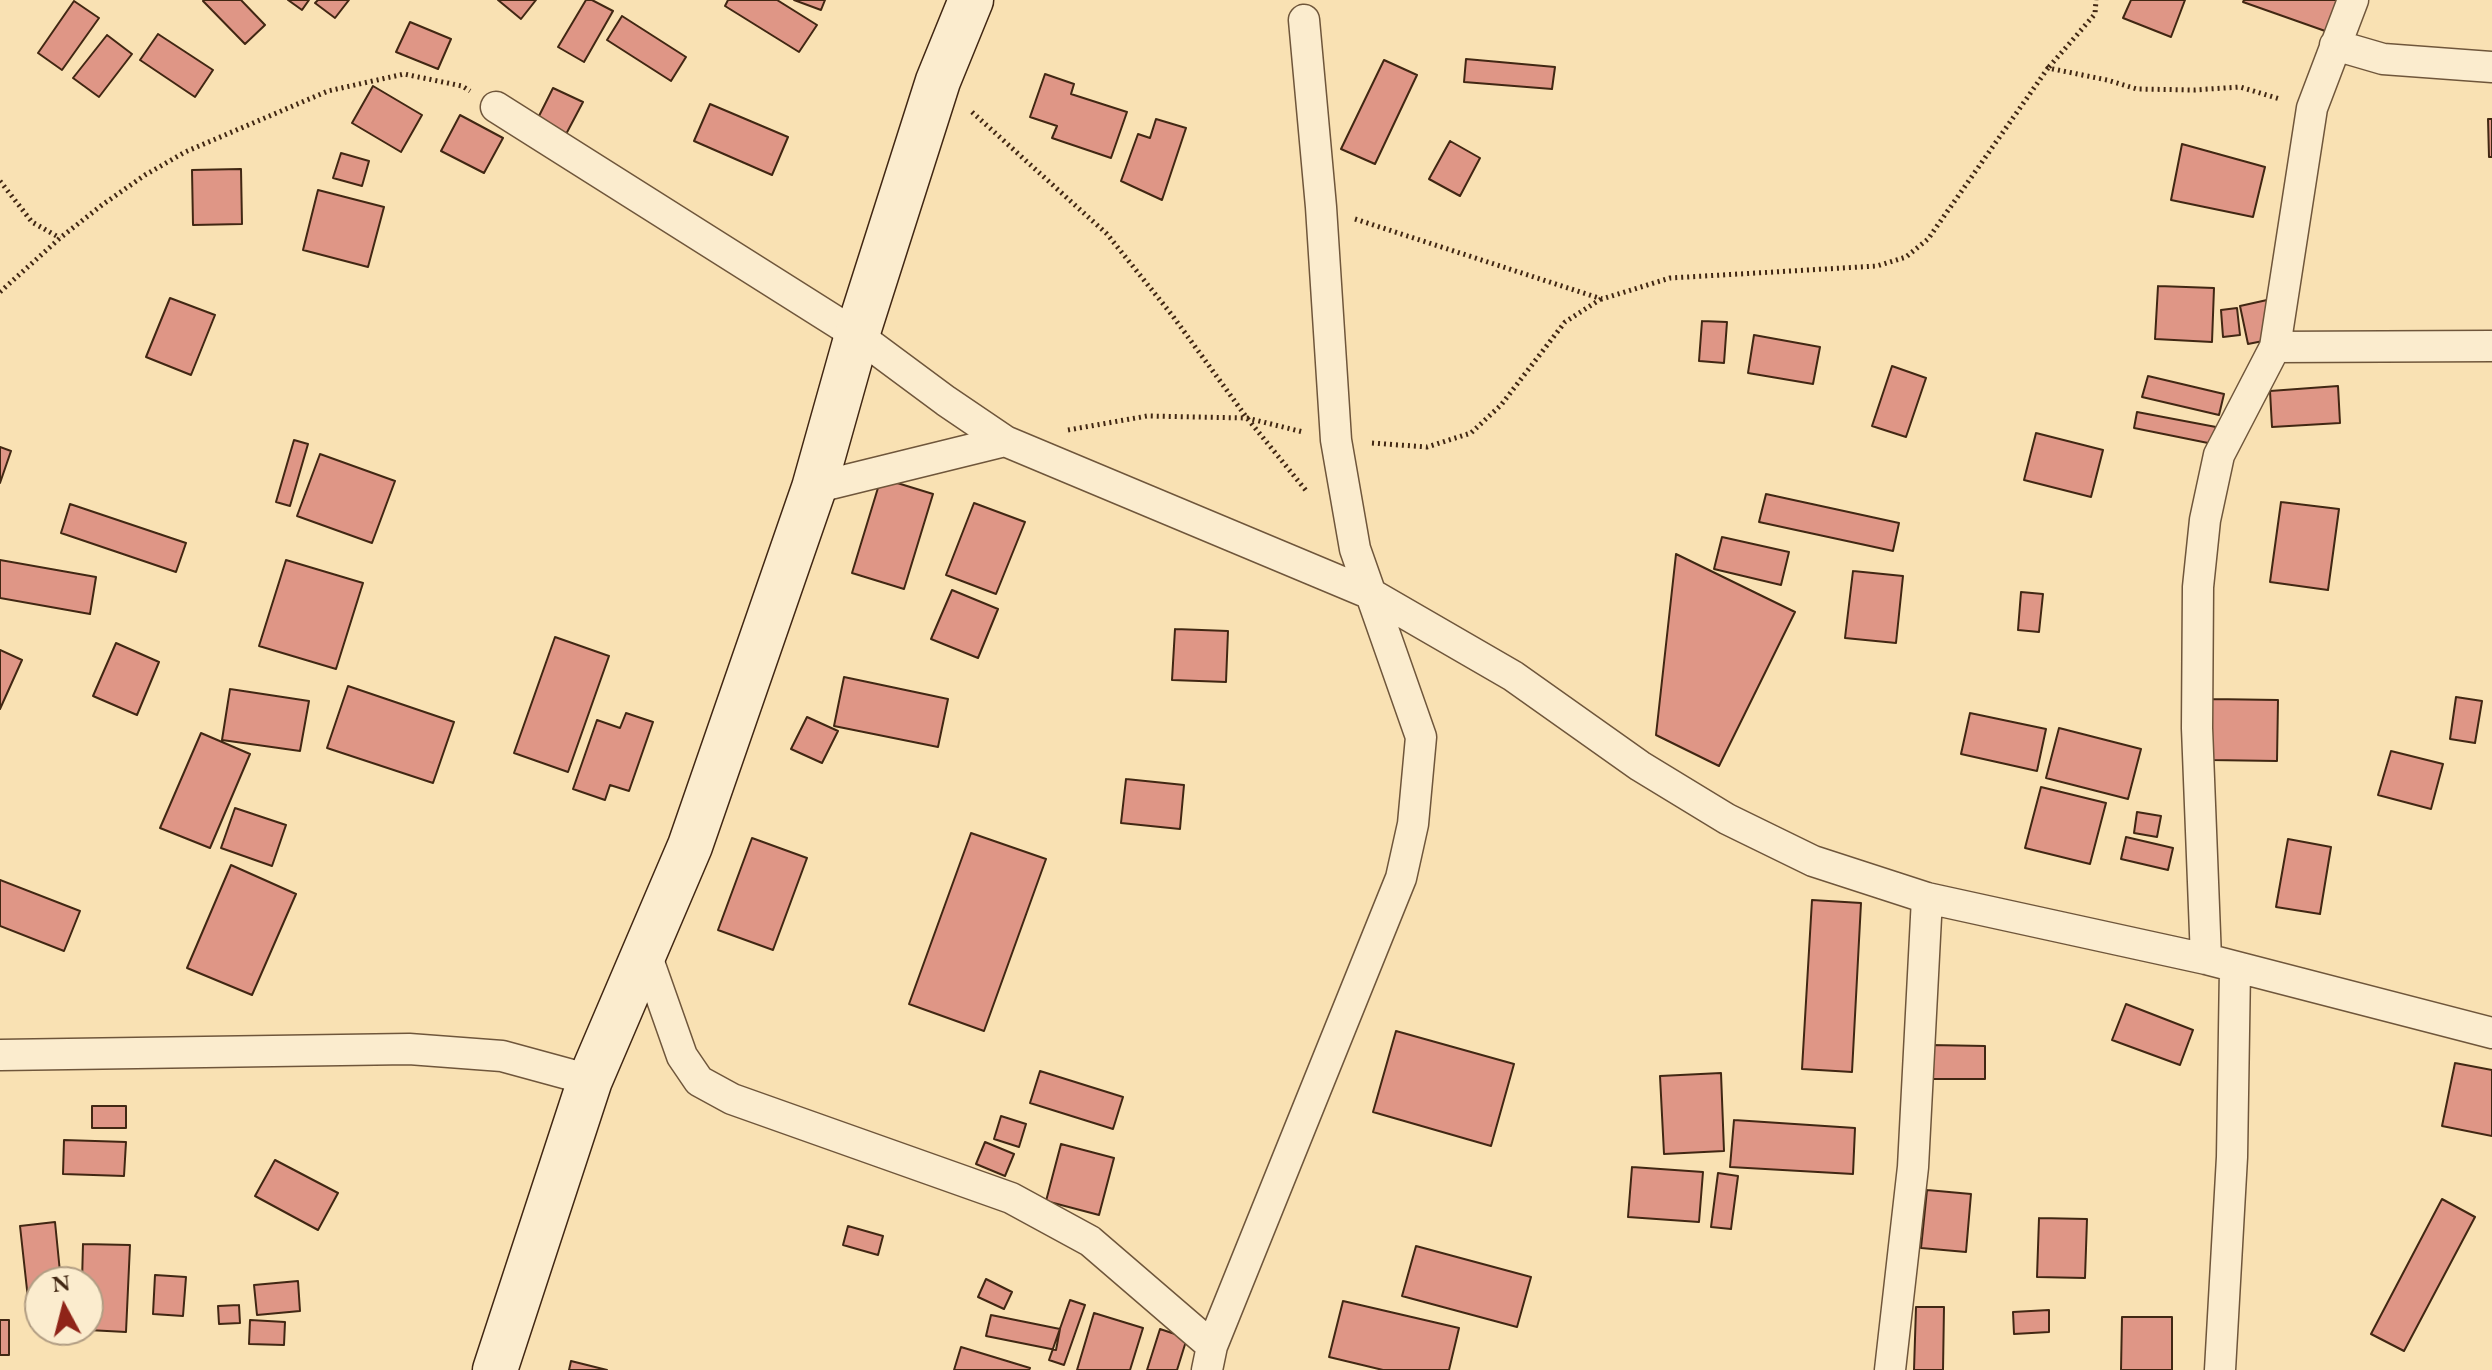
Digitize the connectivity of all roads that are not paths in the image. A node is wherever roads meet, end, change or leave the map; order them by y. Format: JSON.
{"nodes":[{"id":1,"x":971,"y":0,"type":"edge"},
{"id":2,"x":2353,"y":0,"type":"edge"},
{"id":3,"x":1304,"y":20,"type":"dead end"},
{"id":4,"x":2335,"y":45,"type":"junction"},
{"id":5,"x":2492,"y":67,"type":"edge"},
{"id":6,"x":496,"y":107,"type":"road end"},
{"id":7,"x":857,"y":335,"type":"junction"},
{"id":8,"x":2492,"y":346,"type":"edge"},
{"id":9,"x":2275,"y":347,"type":"junction"},
{"id":10,"x":1005,"y":441,"type":"junction"},
{"id":11,"x":814,"y":488,"type":"junction"},
{"id":12,"x":1373,"y":595,"type":"junction"},
{"id":13,"x":1927,"y":898,"type":"junction"},
{"id":14,"x":645,"y":951,"type":"junction"},
{"id":15,"x":2206,"y":959,"type":"junction"},
{"id":16,"x":2235,"y":968,"type":"junction"},
{"id":17,"x":2492,"y":1033,"type":"edge"},
{"id":18,"x":0,"y":1055,"type":"edge"},
{"id":19,"x":590,"y":1080,"type":"junction"},
{"id":20,"x":1210,"y":1358,"type":"edge"},
{"id":21,"x":495,"y":1370,"type":"edge"},
{"id":22,"x":1890,"y":1370,"type":"edge"},
{"id":23,"x":2220,"y":1370,"type":"edge"}],
"edges":[{"from":1,"to":7,"type":"street"},
{"from":2,"to":4,"type":"street"},
{"from":3,"to":12,"type":"street"},
{"from":4,"to":5,"type":"street"},
{"from":4,"to":9,"type":"street"},
{"from":6,"to":7,"type":"street"},
{"from":7,"to":10,"type":"street"},
{"from":7,"to":11,"type":"street"},
{"from":8,"to":9,"type":"street"},
{"from":9,"to":15,"type":"street"},
{"from":10,"to":11,"type":"street"},
{"from":10,"to":12,"type":"street"},
{"from":11,"to":14,"type":"street"},
{"from":12,"to":13,"type":"street"},
{"from":12,"to":20,"type":"street"},
{"from":13,"to":15,"type":"street"},
{"from":13,"to":22,"type":"street"},
{"from":14,"to":19,"type":"street"},
{"from":14,"to":20,"type":"street"},
{"from":15,"to":16,"type":"street"},
{"from":16,"to":17,"type":"street"},
{"from":16,"to":23,"type":"street"},
{"from":18,"to":19,"type":"street"},
{"from":19,"to":21,"type":"street"}]}
